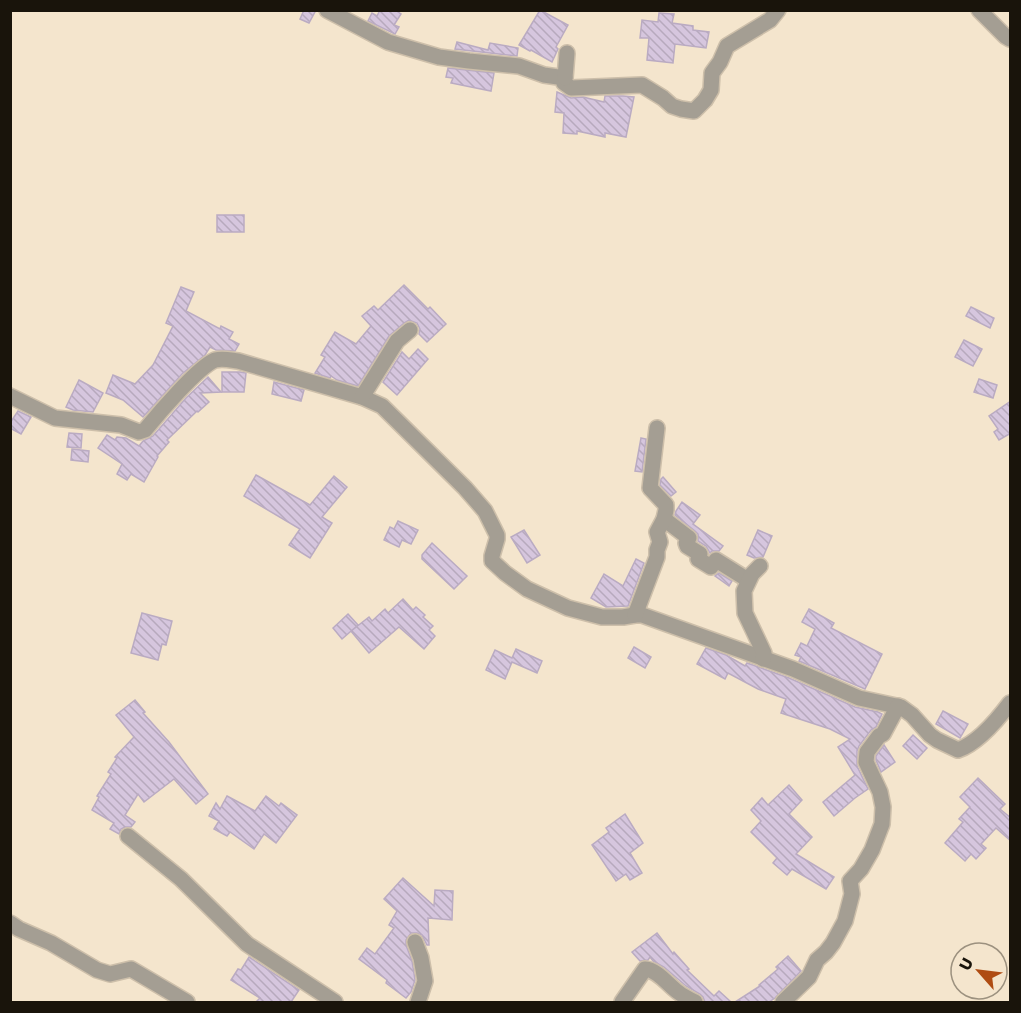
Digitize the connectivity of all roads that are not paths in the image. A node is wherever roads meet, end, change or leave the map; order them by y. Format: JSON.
{"nodes":[{"id":1,"x":327,"y":10,"type":"edge"},
{"id":2,"x":778,"y":10,"type":"edge"},
{"id":3,"x":979,"y":10,"type":"edge"},
{"id":4,"x":1011,"y":39,"type":"edge"},
{"id":5,"x":567,"y":53,"type":"dead end"},
{"id":6,"x":565,"y":78,"type":"junction"},
{"id":7,"x":410,"y":330,"type":"dead end"},
{"id":8,"x":10,"y":396,"type":"edge"},
{"id":9,"x":362,"y":397,"type":"junction"},
{"id":10,"x":657,"y":428,"type":"dead end"},
{"id":11,"x":663,"y":519,"type":"junction"},
{"id":12,"x":760,"y":566,"type":"dead end"},
{"id":13,"x":748,"y":580,"type":"junction"},
{"id":14,"x":635,"y":615,"type":"junction"},
{"id":15,"x":763,"y":659,"type":"junction"},
{"id":16,"x":1011,"y":703,"type":"edge"},
{"id":17,"x":898,"y":706,"type":"junction"},
{"id":18,"x":128,"y":836,"type":"dead end"},
{"id":19,"x":10,"y":923,"type":"edge"},
{"id":20,"x":415,"y":942,"type":"dead end"},
{"id":21,"x":188,"y":1002,"type":"edge"},
{"id":22,"x":335,"y":1002,"type":"edge"},
{"id":23,"x":418,"y":1002,"type":"edge"},
{"id":24,"x":622,"y":1002,"type":"edge"},
{"id":25,"x":695,"y":1002,"type":"edge"},
{"id":26,"x":783,"y":1002,"type":"edge"}],
"edges":[{"from":1,"to":6,"type":"street"},
{"from":2,"to":6,"type":"street"},
{"from":3,"to":4,"type":"street"},
{"from":5,"to":6,"type":"street"},
{"from":7,"to":9,"type":"street"},
{"from":8,"to":9,"type":"street"},
{"from":9,"to":14,"type":"street"},
{"from":10,"to":11,"type":"street"},
{"from":11,"to":13,"type":"street"},
{"from":11,"to":14,"type":"street"},
{"from":12,"to":13,"type":"street"},
{"from":13,"to":15,"type":"street"},
{"from":14,"to":15,"type":"street"},
{"from":15,"to":17,"type":"street"},
{"from":16,"to":17,"type":"street"},
{"from":17,"to":26,"type":"street"},
{"from":18,"to":22,"type":"street"},
{"from":19,"to":21,"type":"street"},
{"from":20,"to":23,"type":"street"},
{"from":24,"to":25,"type":"street"}]}
